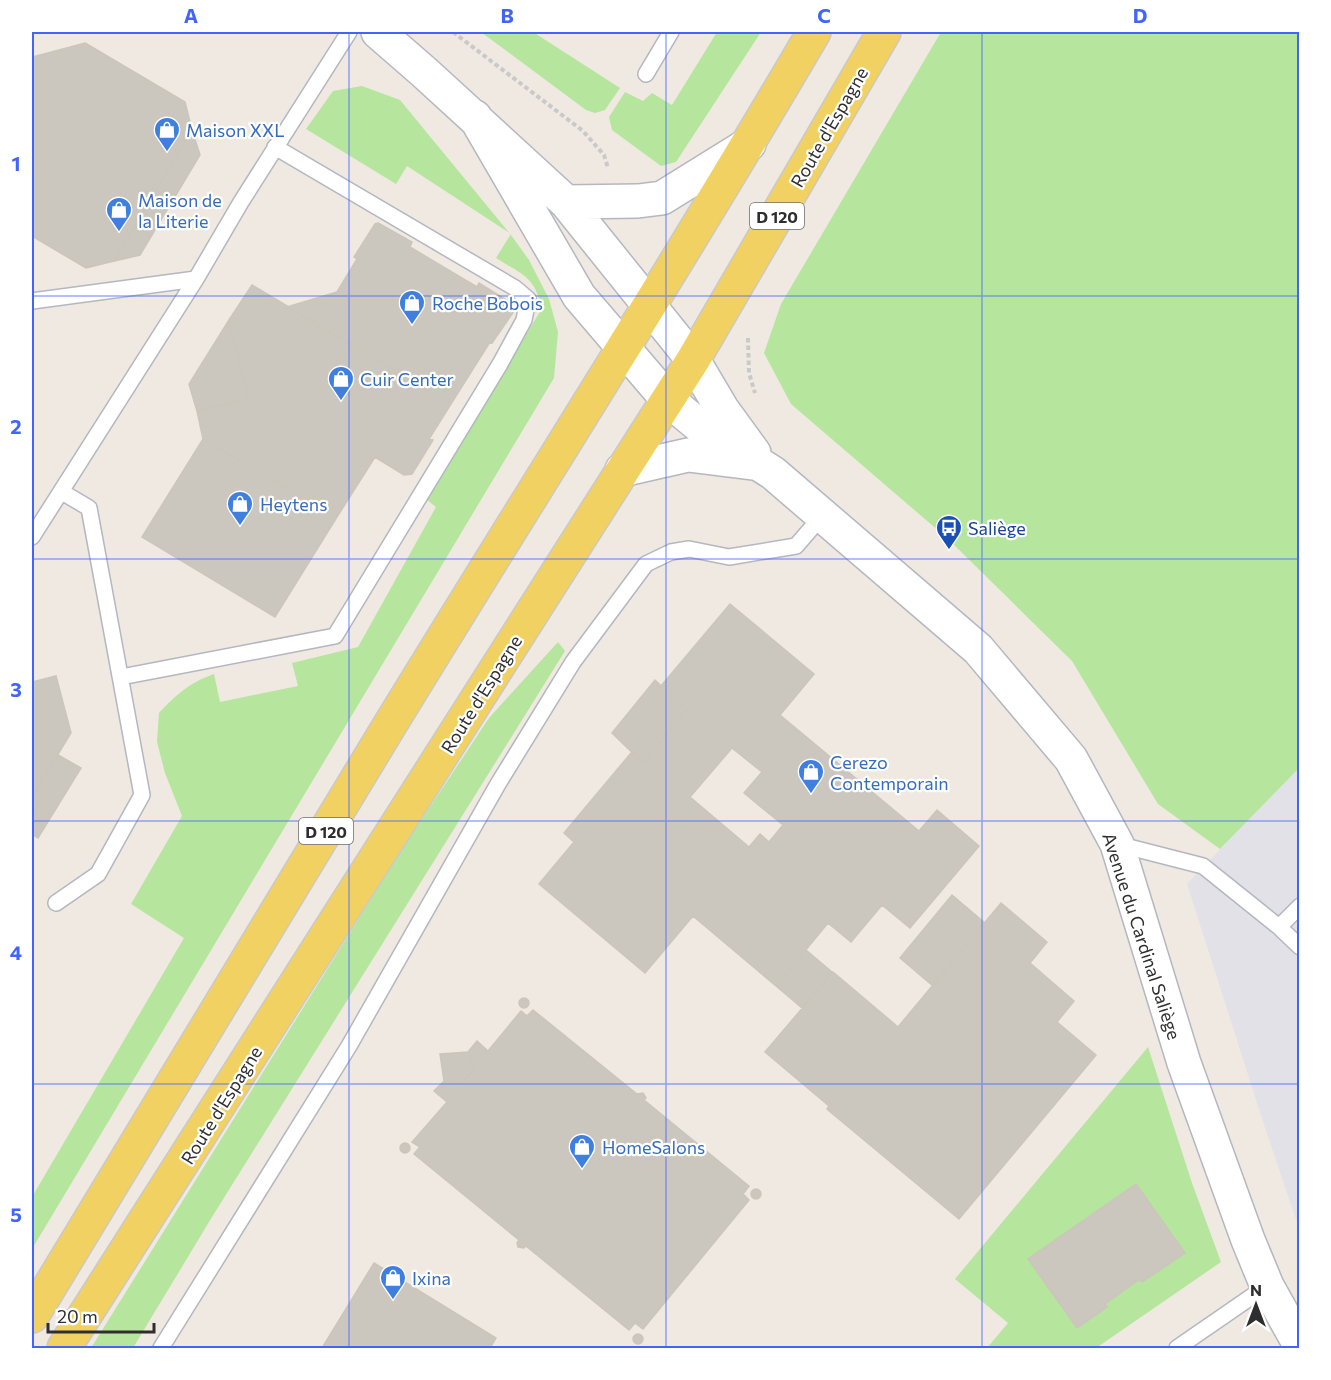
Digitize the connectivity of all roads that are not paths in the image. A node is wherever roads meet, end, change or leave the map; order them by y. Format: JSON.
{"nodes":[{"id":1,"x":349,"y":32,"type":"edge"},
{"id":2,"x":378,"y":32,"type":"edge"},
{"id":3,"x":671,"y":32,"type":"edge"},
{"id":4,"x":814,"y":32,"type":"edge"},
{"id":5,"x":884,"y":32,"type":"edge"},
{"id":6,"x":646,"y":74,"type":"dead end"},
{"id":7,"x":475,"y":117,"type":"junction"},
{"id":8,"x":749,"y":144,"type":"junction"},
{"id":9,"x":275,"y":147,"type":"junction"},
{"id":10,"x":566,"y":202,"type":"junction"},
{"id":11,"x":196,"y":279,"type":"junction"},
{"id":12,"x":32,"y":301,"type":"edge"},
{"id":13,"x":650,"y":305,"type":"junction"},
{"id":14,"x":623,"y":348,"type":"junction"},
{"id":15,"x":693,"y":360,"type":"junction"},
{"id":16,"x":667,"y":399,"type":"junction"},
{"id":17,"x":762,"y":465,"type":"junction"},
{"id":18,"x":622,"y":470,"type":"junction"},
{"id":19,"x":62,"y":492,"type":"junction"},
{"id":20,"x":822,"y":516,"type":"junction"},
{"id":21,"x":32,"y":537,"type":"edge"},
{"id":22,"x":121,"y":677,"type":"junction"},
{"id":23,"x":1117,"y":844,"type":"junction"},
{"id":24,"x":56,"y":903,"type":"dead end"},
{"id":25,"x":1299,"y":906,"type":"edge"},
{"id":26,"x":1279,"y":927,"type":"junction"},
{"id":27,"x":1299,"y":947,"type":"edge"},
{"id":28,"x":1267,"y":1286,"type":"junction"},
{"id":29,"x":32,"y":1316,"type":"edge"},
{"id":30,"x":1299,"y":1345,"type":"edge"},
{"id":31,"x":64,"y":1348,"type":"edge"},
{"id":32,"x":160,"y":1348,"type":"edge"},
{"id":33,"x":1177,"y":1348,"type":"edge"}],
"edges":[{"from":1,"to":9,"type":"lane"},
{"from":2,"to":7,"type":"main road"},
{"from":3,"to":6,"type":"lane"},
{"from":4,"to":8,"type":"main road","number":"D 120"},
{"from":5,"to":15,"type":"main road","name":"Route d'Espagne","number":"D 120"},
{"from":7,"to":10,"type":"main road"},
{"from":7,"to":14,"type":"main road"},
{"from":8,"to":10,"type":"main road"},
{"from":8,"to":13,"type":"main road","number":"D 120"},
{"from":9,"to":11,"type":"lane"},
{"from":9,"to":22,"type":"lane"},
{"from":10,"to":13,"type":"main road"},
{"from":11,"to":12,"type":"lane"},
{"from":11,"to":19,"type":"lane"},
{"from":13,"to":14,"type":"main road","number":"D 120"},
{"from":13,"to":15,"type":"main road"},
{"from":14,"to":16,"type":"main road"},
{"from":14,"to":29,"type":"main road","number":"D 120"},
{"from":15,"to":16,"type":"main road","name":"Route d'Espagne","number":"D 120"},
{"from":15,"to":17,"type":"main road"},
{"from":16,"to":17,"type":"main road"},
{"from":16,"to":18,"type":"main road","name":"Route d'Espagne","number":"D 120"},
{"from":17,"to":18,"type":"main road"},
{"from":17,"to":20,"type":"main road","name":"Avenue du Cardinal Saliège"},
{"from":18,"to":31,"type":"main road","name":"Route d'Espagne","number":"D 120"},
{"from":19,"to":21,"type":"lane"},
{"from":19,"to":22,"type":"lane"},
{"from":20,"to":23,"type":"main road","name":"Avenue du Cardinal Saliège"},
{"from":20,"to":32,"type":"lane"},
{"from":22,"to":24,"type":"lane"},
{"from":23,"to":26,"type":"lane"},
{"from":23,"to":28,"type":"main road","name":"Avenue du Cardinal Saliège"},
{"from":25,"to":26,"type":"lane"},
{"from":26,"to":27,"type":"lane"},
{"from":28,"to":30,"type":"main road","name":"Avenue du Cardinal Saliège"},
{"from":28,"to":33,"type":"lane"}]}
